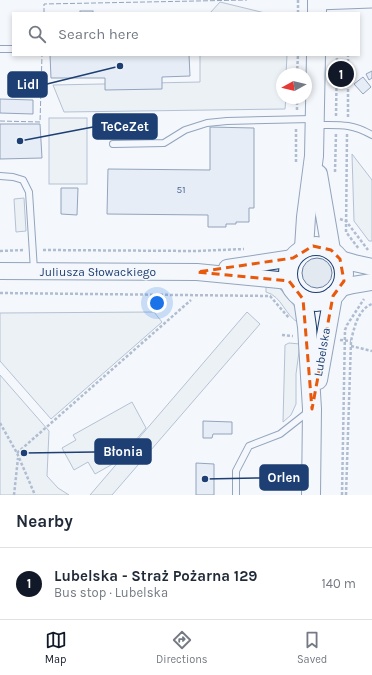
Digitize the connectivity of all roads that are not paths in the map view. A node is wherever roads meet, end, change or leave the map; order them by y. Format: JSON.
{"nodes":[{"id":1,"x":372,"y":1,"type":"edge"},
{"id":2,"x":317,"y":5,"type":"edge"},
{"id":3,"x":0,"y":49,"type":"edge"},
{"id":4,"x":12,"y":49,"type":"edge"},
{"id":5,"x":316,"y":56,"type":"edge"},
{"id":6,"x":315,"y":122,"type":"junction"},
{"id":7,"x":372,"y":135,"type":"edge"},
{"id":8,"x":113,"y":144,"type":"dead end"},
{"id":9,"x":314,"y":156,"type":"junction"},
{"id":10,"x":0,"y":176,"type":"edge"},
{"id":11,"x":299,"y":253,"type":"junction"},
{"id":12,"x":336,"y":254,"type":"junction"},
{"id":13,"x":371,"y":260,"type":"edge"},
{"id":14,"x":0,"y":271,"type":"edge"},
{"id":15,"x":34,"y":271,"type":"junction"},
{"id":16,"x":197,"y":272,"type":"junction"},
{"id":17,"x":290,"y":281,"type":"junction"},
{"id":18,"x":372,"y":282,"type":"edge"},
{"id":19,"x":337,"y":292,"type":"junction"},
{"id":20,"x":303,"y":299,"type":"junction"},
{"id":21,"x":312,"y":409,"type":"junction"},
{"id":22,"x":236,"y":495,"type":"edge"},
{"id":23,"x":311,"y":495,"type":"edge"}],
"edges":[{"from":1,"to":2,"type":"street"},
{"from":3,"to":4,"type":"lane"},
{"from":5,"to":6,"type":"main road"},
{"from":6,"to":7,"type":"lane"},
{"from":6,"to":8,"type":"lane"},
{"from":6,"to":9,"type":"main road"},
{"from":9,"to":11,"type":"main road"},
{"from":9,"to":12,"type":"main road"},
{"from":10,"to":15,"type":"lane"},
{"from":11,"to":12,"type":"main road"},
{"from":11,"to":16,"type":"street","name":"Juliusza Słowackiego"},
{"from":11,"to":17,"type":"main road"},
{"from":12,"to":13,"type":"street"},
{"from":12,"to":19,"type":"main road"},
{"from":14,"to":15,"type":"street","name":"Juliusza Słowackiego"},
{"from":15,"to":16,"type":"street","name":"Juliusza Słowackiego"},
{"from":16,"to":17,"type":"street","name":"Juliusza Słowackiego"},
{"from":17,"to":20,"type":"main road"},
{"from":18,"to":19,"type":"street"},
{"from":19,"to":20,"type":"main road"},
{"from":19,"to":21,"type":"main road","name":"Lubelska"},
{"from":20,"to":21,"type":"main road","name":"Lubelska"},
{"from":21,"to":22,"type":"lane"},
{"from":21,"to":23,"type":"main road","name":"Lubelska"}]}
